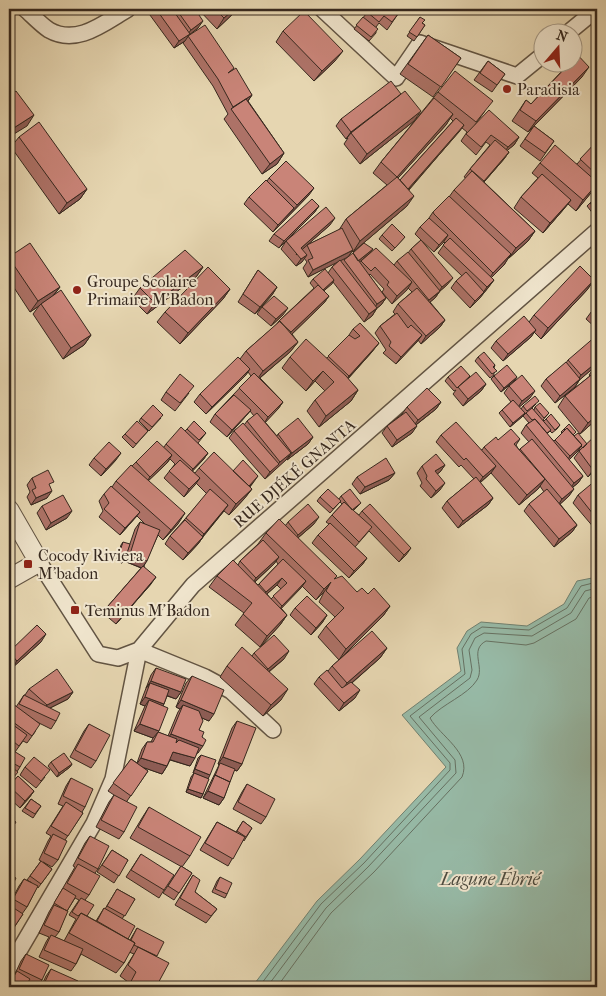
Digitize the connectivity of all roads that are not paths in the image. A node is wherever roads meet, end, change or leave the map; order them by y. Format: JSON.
{"nodes":[{"id":1,"x":25,"y":9,"type":"edge"},
{"id":2,"x":128,"y":9,"type":"edge"},
{"id":3,"x":322,"y":9,"type":"edge"},
{"id":4,"x":597,"y":9,"type":"edge"},
{"id":5,"x":581,"y":22,"type":"edge"},
{"id":6,"x":534,"y":62,"type":"edge"},
{"id":7,"x":597,"y":231,"type":"edge"},
{"id":8,"x":9,"y":510,"type":"edge"},
{"id":9,"x":39,"y":562,"type":"junction"},
{"id":10,"x":9,"y":579,"type":"edge"},
{"id":11,"x":140,"y":650,"type":"junction"},
{"id":12,"x":273,"y":730,"type":"dead end"},
{"id":13,"x":9,"y":968,"type":"edge"}],
"edges":[{"from":1,"to":2,"type":"street"},
{"from":3,"to":6,"type":"street"},
{"from":4,"to":5,"type":"street"},
{"from":7,"to":11,"type":"street","name":"RUE DJÉKÉ GNANTA"},
{"from":8,"to":9,"type":"street"},
{"from":9,"to":10,"type":"street"},
{"from":9,"to":11,"type":"street"},
{"from":11,"to":12,"type":"street"},
{"from":11,"to":13,"type":"street"}]}
